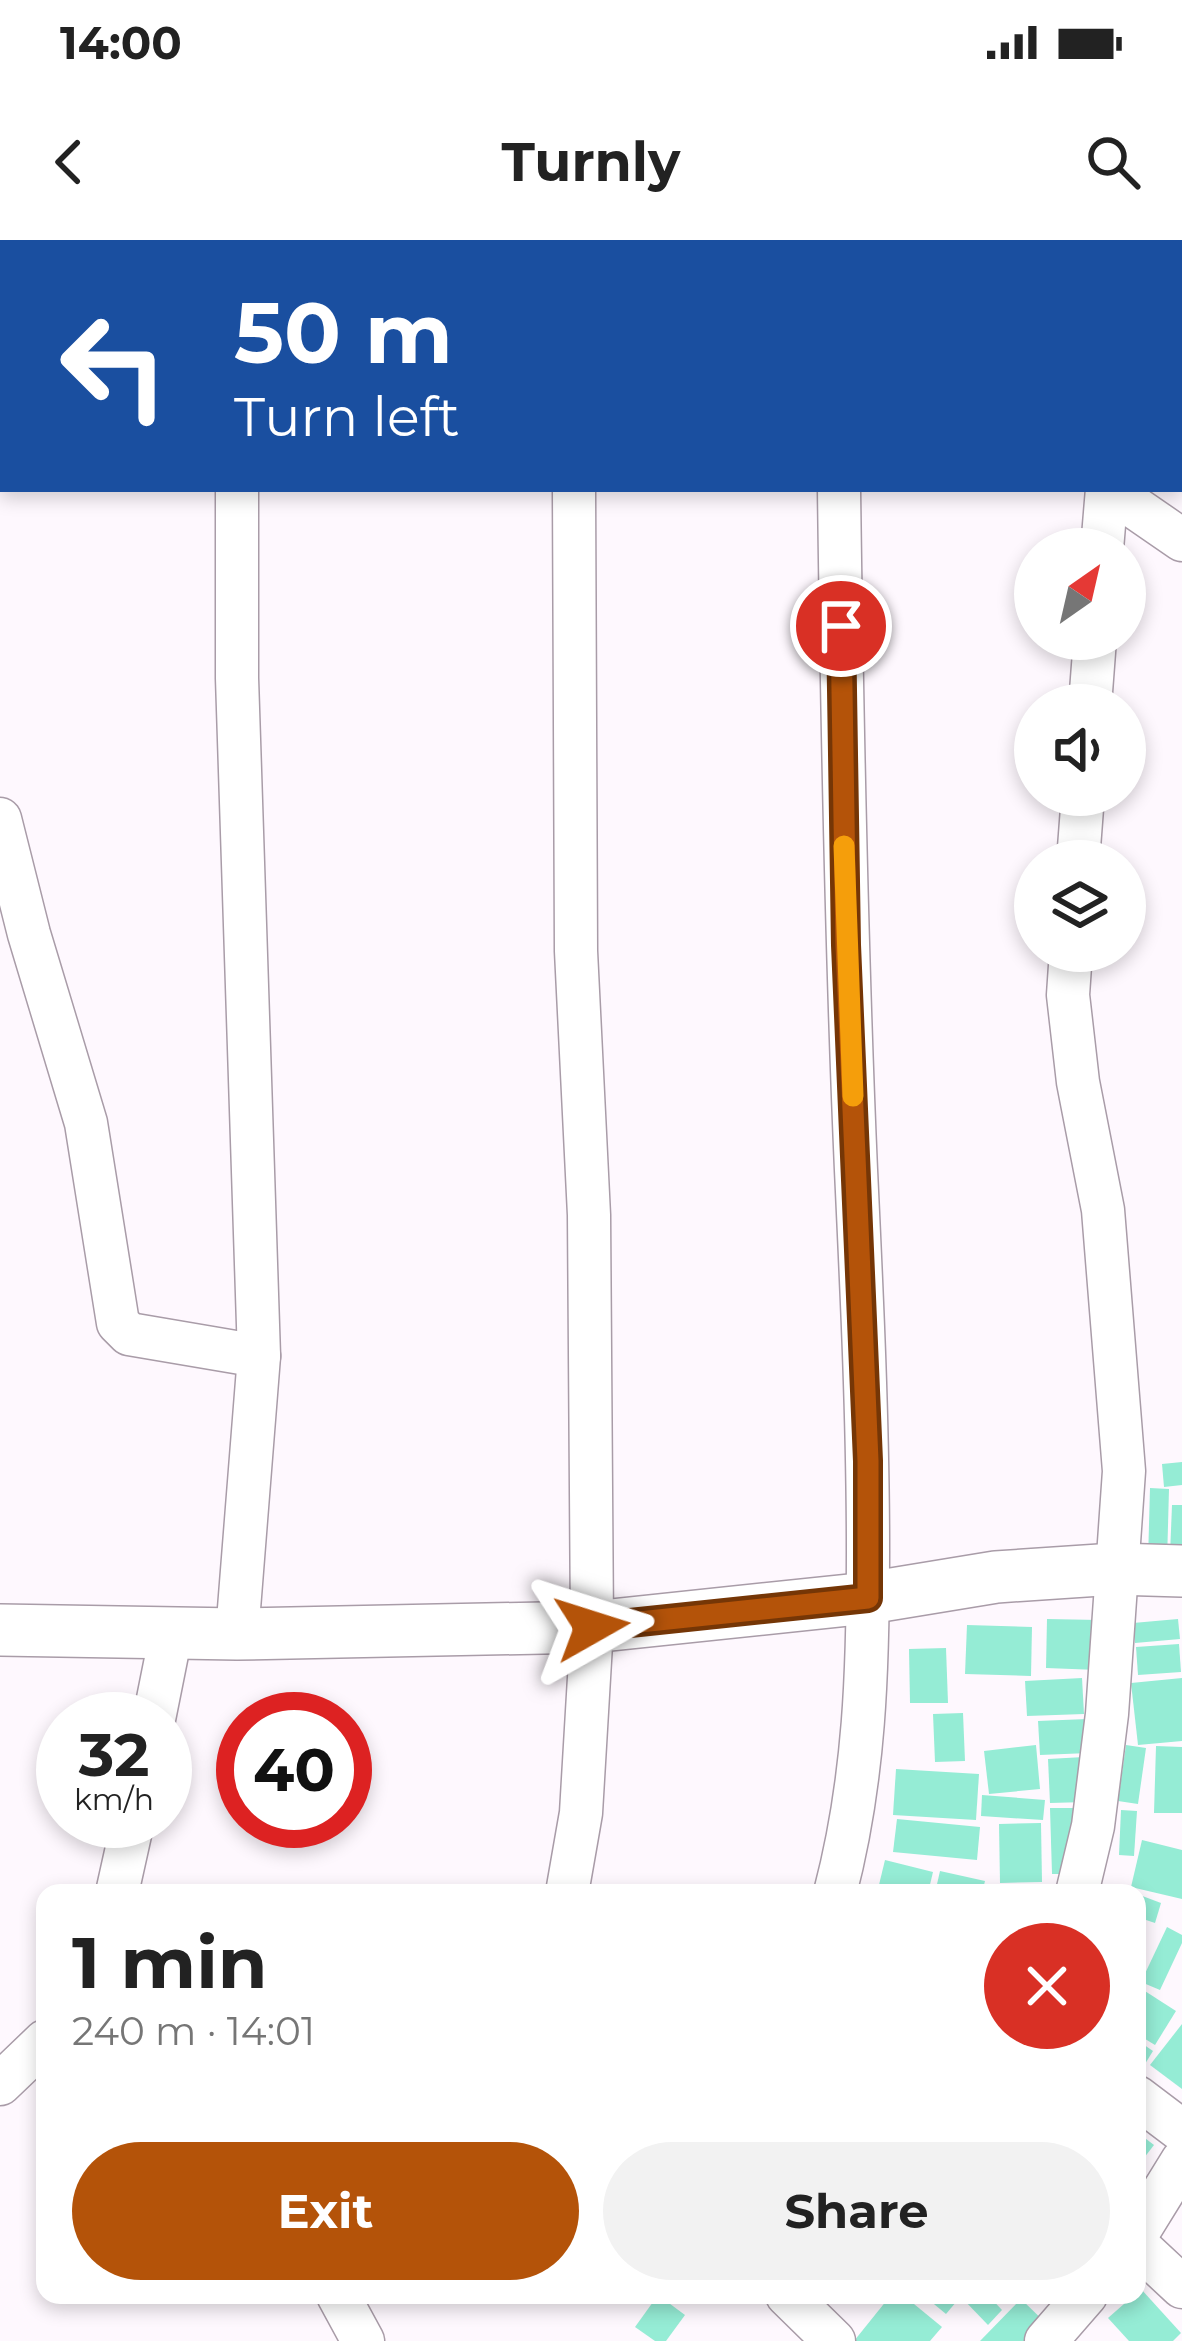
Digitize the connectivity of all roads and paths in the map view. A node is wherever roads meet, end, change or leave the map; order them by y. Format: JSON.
{"nodes":[{"id":1,"x":237,"y":492,"type":"edge"},
{"id":2,"x":574,"y":492,"type":"edge"},
{"id":3,"x":838,"y":492,"type":"edge"},
{"id":4,"x":1108,"y":492,"type":"edge"},
{"id":5,"x":1112,"y":492,"type":"edge"},
{"id":6,"x":1104,"y":528,"type":"edge"},
{"id":7,"x":1182,"y":540,"type":"edge"},
{"id":8,"x":0,"y":819,"type":"edge"},
{"id":9,"x":1070,"y":972,"type":"edge"},
{"id":10,"x":259,"y":1356,"type":"junction"},
{"id":11,"x":1114,"y":1569,"type":"junction"},
{"id":12,"x":1182,"y":1571,"type":"edge"},
{"id":13,"x":868,"y":1598,"type":"junction"},
{"id":14,"x":592,"y":1627,"type":"junction"},
{"id":15,"x":0,"y":1630,"type":"edge"},
{"id":16,"x":171,"y":1634,"type":"junction"},
{"id":17,"x":237,"y":1634,"type":"junction"},
{"id":18,"x":159,"y":1692,"type":"edge"},
{"id":19,"x":127,"y":1848,"type":"edge"},
{"id":20,"x":119,"y":1884,"type":"edge"},
{"id":21,"x":569,"y":1884,"type":"edge"},
{"id":22,"x":837,"y":1884,"type":"edge"},
{"id":23,"x":1079,"y":1884,"type":"edge"},
{"id":24,"x":36,"y":2050,"type":"edge"},
{"id":25,"x":0,"y":2084,"type":"edge"},
{"id":26,"x":1146,"y":2104,"type":"edge"},
{"id":27,"x":1182,"y":2131,"type":"edge"},
{"id":28,"x":1182,"y":2162,"type":"edge"},
{"id":29,"x":1146,"y":2220,"type":"edge"},
{"id":30,"x":1146,"y":2253,"type":"edge"},
{"id":31,"x":1182,"y":2287,"type":"edge"},
{"id":32,"x":1078,"y":2304,"type":"edge"},
{"id":33,"x":1046,"y":2341,"type":"edge"}],
"edges":[{"from":1,"to":10,"type":"street"},
{"from":2,"to":14,"type":"street"},
{"from":3,"to":13,"type":"street"},
{"from":4,"to":6,"type":"street"},
{"from":5,"to":7,"type":"street"},
{"from":8,"to":10,"type":"street"},
{"from":9,"to":11,"type":"street"},
{"from":10,"to":17,"type":"street"},
{"from":11,"to":12,"type":"street"},
{"from":11,"to":13,"type":"street"},
{"from":11,"to":23,"type":"street"},
{"from":13,"to":14,"type":"street"},
{"from":13,"to":22,"type":"street"},
{"from":14,"to":17,"type":"street"},
{"from":14,"to":21,"type":"street"},
{"from":15,"to":16,"type":"street"},
{"from":16,"to":17,"type":"street"},
{"from":16,"to":18,"type":"street"},
{"from":19,"to":20,"type":"street"},
{"from":24,"to":25,"type":"street"},
{"from":26,"to":27,"type":"street"},
{"from":28,"to":29,"type":"street"},
{"from":30,"to":31,"type":"street"},
{"from":32,"to":33,"type":"street"}]}
